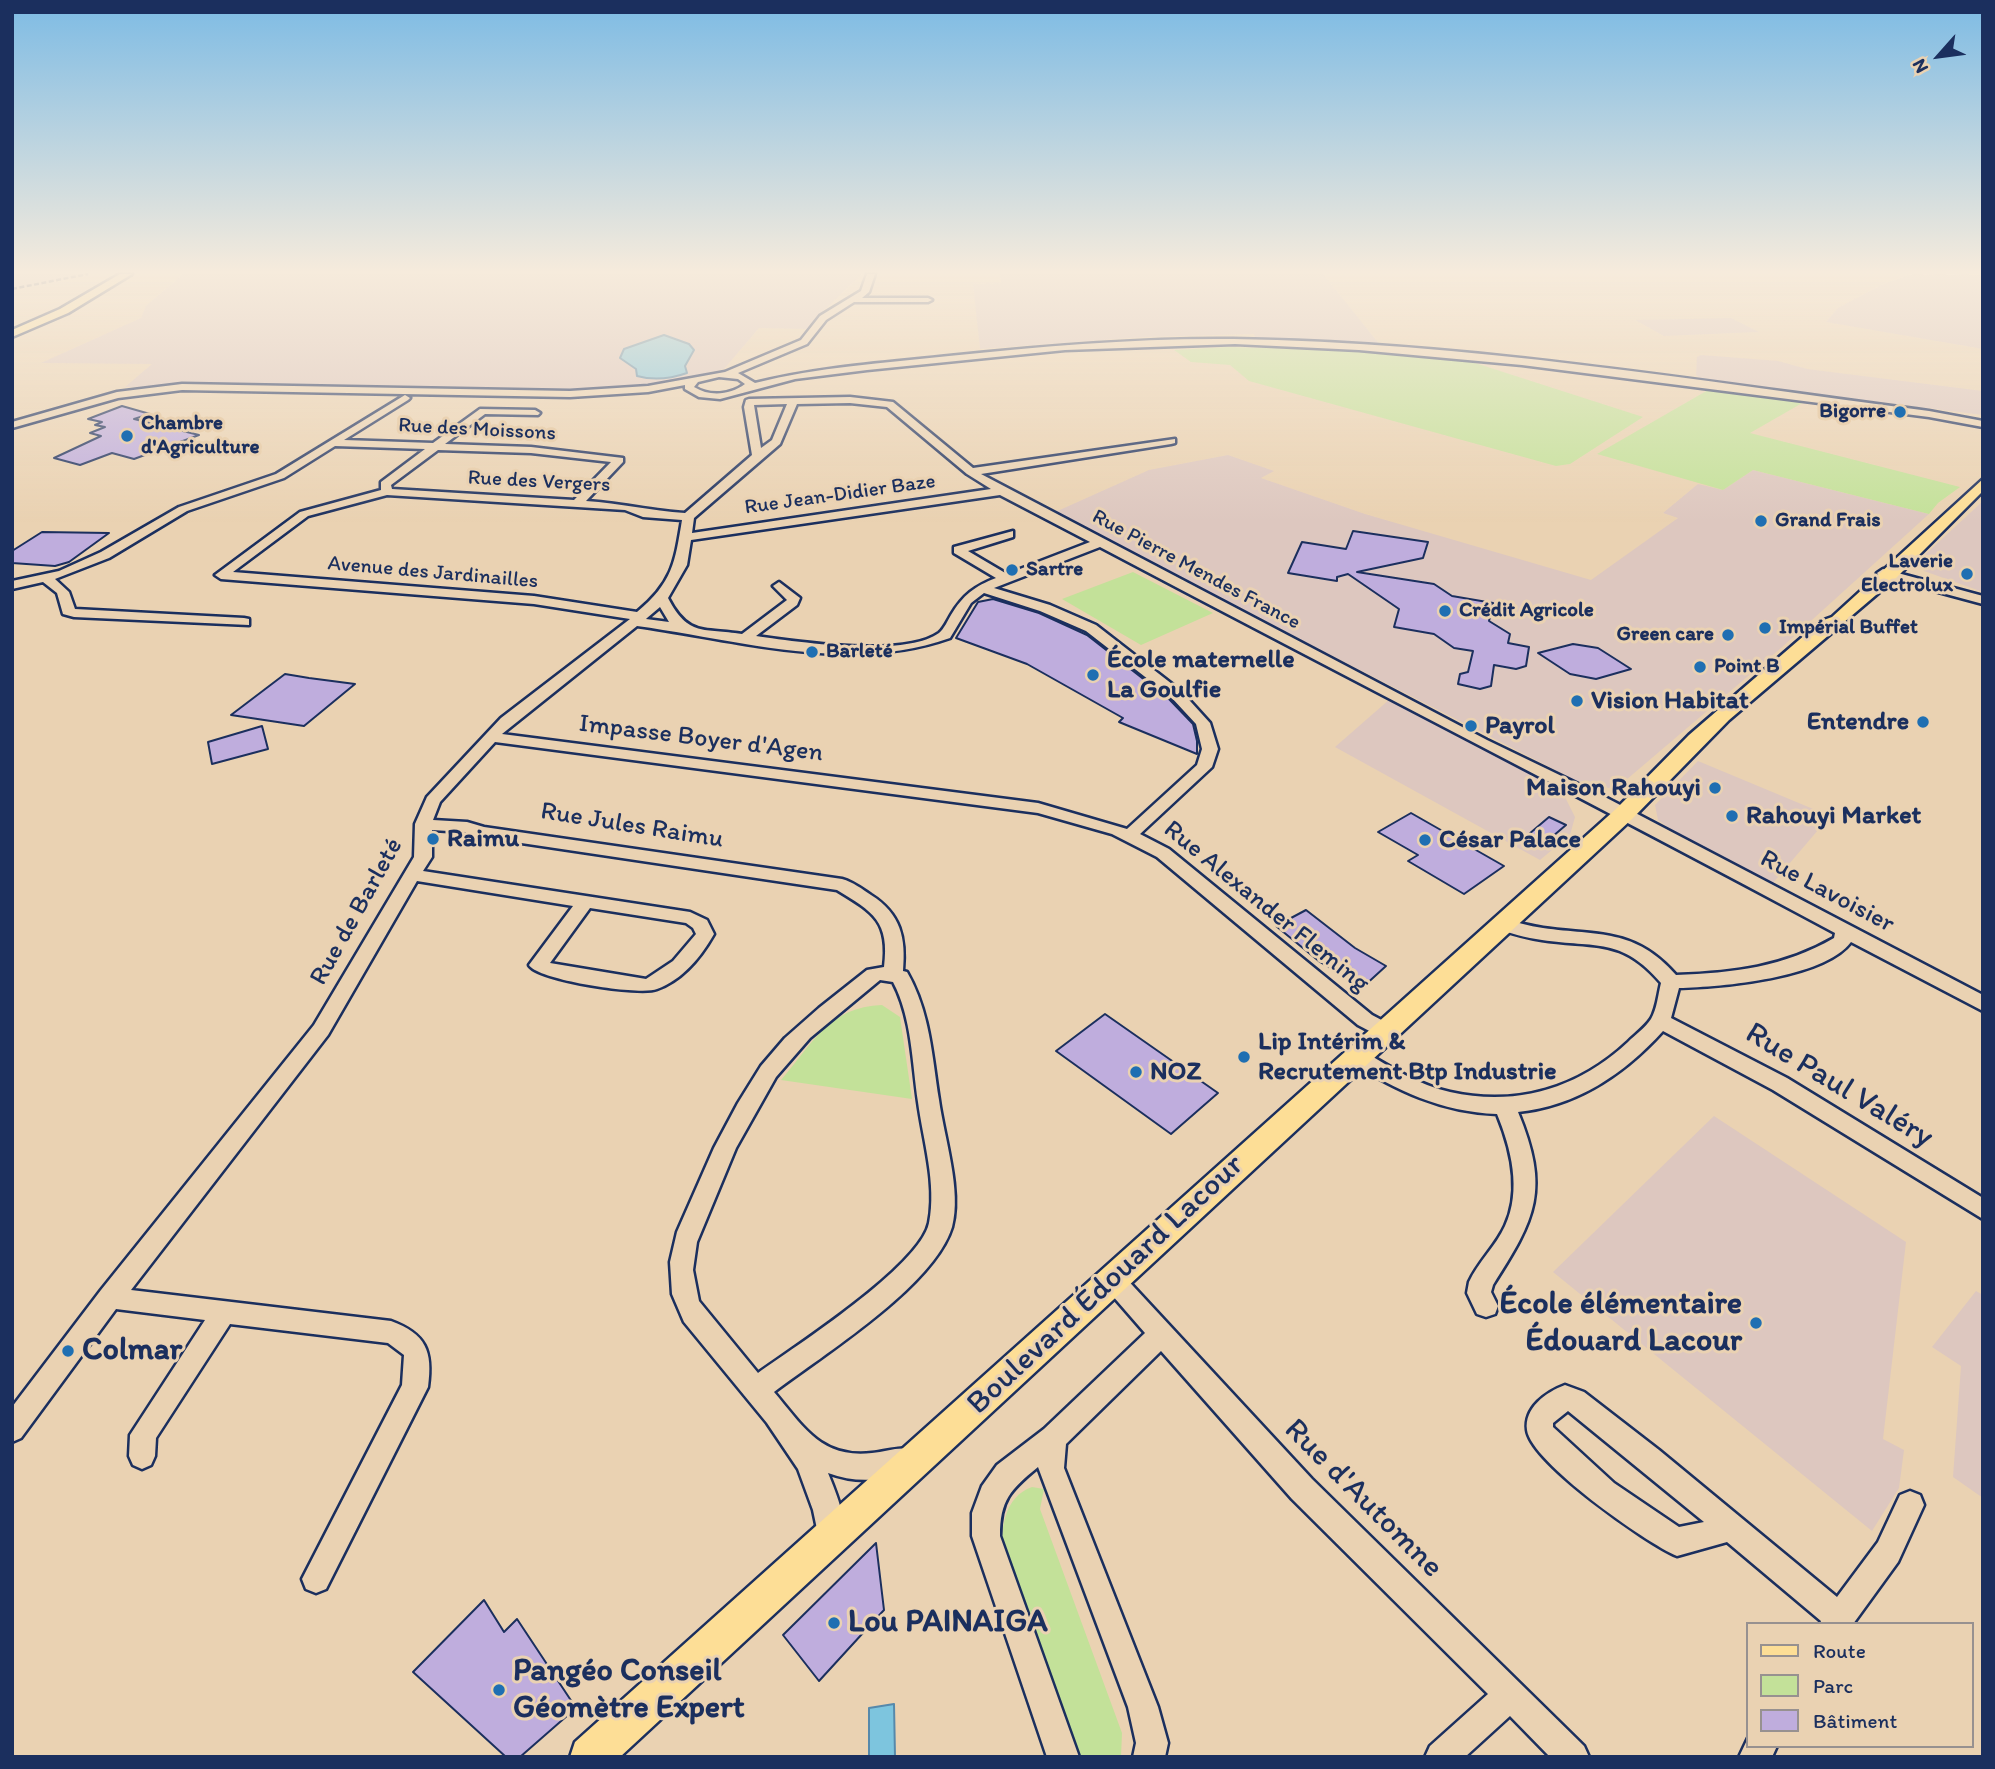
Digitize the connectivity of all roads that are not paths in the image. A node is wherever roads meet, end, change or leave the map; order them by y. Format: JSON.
{"nodes":[{"id":1,"x":781,"y":357,"type":"edge"},
{"id":2,"x":981,"y":357,"type":"edge"},
{"id":3,"x":1450,"y":357,"type":"edge"},
{"id":4,"x":746,"y":378,"type":"junction"},
{"id":5,"x":691,"y":386,"type":"junction"},
{"id":6,"x":734,"y":394,"type":"junction"},
{"id":7,"x":749,"y":402,"type":"junction"},
{"id":8,"x":792,"y":404,"type":"dead end"},
{"id":9,"x":71,"y":407,"type":"junction"},
{"id":10,"x":535,"y":413,"type":"dead end"},
{"id":11,"x":1983,"y":422,"type":"edge"},
{"id":12,"x":12,"y":426,"type":"edge"},
{"id":13,"x":755,"y":430,"type":"junction"},
{"id":14,"x":780,"y":432,"type":"junction"},
{"id":15,"x":1171,"y":442,"type":"dead end"},
{"id":16,"x":334,"y":443,"type":"junction"},
{"id":17,"x":433,"y":446,"type":"junction"},
{"id":18,"x":757,"y":456,"type":"junction"},
{"id":19,"x":971,"y":472,"type":"junction"},
{"id":20,"x":1983,"y":483,"type":"edge"},
{"id":21,"x":1002,"y":491,"type":"junction"},
{"id":22,"x":387,"y":492,"type":"junction"},
{"id":23,"x":577,"y":503,"type":"junction"},
{"id":24,"x":688,"y":517,"type":"junction"},
{"id":25,"x":1938,"y":525,"type":"junction"},
{"id":26,"x":1009,"y":534,"type":"dead end"},
{"id":27,"x":683,"y":538,"type":"junction"},
{"id":28,"x":1099,"y":543,"type":"junction"},
{"id":29,"x":1904,"y":547,"type":"junction"},
{"id":30,"x":1887,"y":574,"type":"junction"},
{"id":31,"x":222,"y":575,"type":"joint"},
{"id":32,"x":1003,"y":577,"type":"junction"},
{"id":33,"x":47,"y":579,"type":"junction"},
{"id":34,"x":12,"y":585,"type":"edge"},
{"id":35,"x":779,"y":586,"type":"dead end"},
{"id":36,"x":982,"y":587,"type":"junction"},
{"id":37,"x":662,"y":598,"type":"junction"},
{"id":38,"x":1983,"y":600,"type":"edge"},
{"id":39,"x":638,"y":619,"type":"junction"},
{"id":40,"x":244,"y":622,"type":"dead end"},
{"id":41,"x":1827,"y":625,"type":"junction"},
{"id":42,"x":682,"y":628,"type":"junction"},
{"id":43,"x":745,"y":639,"type":"junction"},
{"id":44,"x":489,"y":737,"type":"junction"},
{"id":45,"x":907,"y":791,"type":"joint"},
{"id":46,"x":1624,"y":814,"type":"junction"},
{"id":47,"x":423,"y":824,"type":"junction"},
{"id":48,"x":1131,"y":834,"type":"junction"},
{"id":49,"x":413,"y":875,"type":"junction"},
{"id":50,"x":587,"y":900,"type":"junction"},
{"id":51,"x":1501,"y":924,"type":"junction"},
{"id":52,"x":1845,"y":931,"type":"junction"},
{"id":53,"x":893,"y":974,"type":"junction"},
{"id":54,"x":1671,"y":982,"type":"junction"},
{"id":55,"x":1978,"y":1001,"type":"edge"},
{"id":56,"x":1660,"y":1021,"type":"junction"},
{"id":57,"x":1384,"y":1030,"type":"junction"},
{"id":58,"x":1356,"y":1056,"type":"junction"},
{"id":59,"x":1505,"y":1107,"type":"junction"},
{"id":60,"x":1983,"y":1210,"type":"edge"},
{"id":61,"x":1113,"y":1280,"type":"junction"},
{"id":62,"x":110,"y":1298,"type":"junction"},
{"id":63,"x":1486,"y":1306,"type":"dead end"},
{"id":64,"x":224,"y":1312,"type":"junction"},
{"id":65,"x":1161,"y":1334,"type":"junction"},
{"id":66,"x":755,"y":1391,"type":"junction"},
{"id":67,"x":12,"y":1429,"type":"edge"},
{"id":68,"x":794,"y":1438,"type":"junction"},
{"id":69,"x":1052,"y":1438,"type":"junction"},
{"id":70,"x":142,"y":1456,"type":"dead end"},
{"id":71,"x":919,"y":1457,"type":"junction"},
{"id":72,"x":1910,"y":1505,"type":"dead end"},
{"id":73,"x":1729,"y":1526,"type":"junction"},
{"id":74,"x":831,"y":1538,"type":"junction"},
{"id":75,"x":316,"y":1579,"type":"dead end"},
{"id":76,"x":1837,"y":1621,"type":"edge"},
{"id":77,"x":1511,"y":1694,"type":"junction"},
{"id":78,"x":590,"y":1757,"type":"edge"},
{"id":79,"x":1063,"y":1757,"type":"edge"},
{"id":80,"x":1149,"y":1757,"type":"edge"},
{"id":81,"x":1441,"y":1757,"type":"edge"},
{"id":82,"x":1573,"y":1757,"type":"edge"}],
"edges":[{"from":1,"to":4,"type":"street"},
{"from":2,"to":4,"type":"street"},
{"from":3,"to":11,"type":"street"},
{"from":4,"to":5,"type":"street"},
{"from":4,"to":6,"type":"street"},
{"from":5,"to":6,"type":"street"},
{"from":5,"to":9,"type":"street"},
{"from":6,"to":7,"type":"street"},
{"from":7,"to":13,"type":"street"},
{"from":7,"to":19,"type":"street","name":"Rue Pierre Mendes France"},
{"from":8,"to":14,"type":"street"},
{"from":9,"to":12,"type":"street"},
{"from":9,"to":16,"type":"street"},
{"from":10,"to":17,"type":"street"},
{"from":13,"to":14,"type":"street"},
{"from":13,"to":18,"type":"street"},
{"from":14,"to":18,"type":"street"},
{"from":15,"to":19,"type":"street"},
{"from":16,"to":17,"type":"street","name":"Rue des Moissons"},
{"from":16,"to":33,"type":"street"},
{"from":17,"to":22,"type":"street"},
{"from":17,"to":23,"type":"street","name":"Rue des Moissons"},
{"from":18,"to":24,"type":"street"},
{"from":19,"to":21,"type":"street","name":"Rue Pierre Mendes France"},
{"from":20,"to":25,"type":"main road"},
{"from":21,"to":27,"type":"street","name":"Rue Jean-Didier Baze"},
{"from":21,"to":28,"type":"street","name":"Rue Pierre Mendes France"},
{"from":22,"to":23,"type":"street","name":"Rue des Vergers"},
{"from":22,"to":31,"type":"street","name":"Rue des Vergers"},
{"from":23,"to":24,"type":"street","name":"Rue des Vergers"},
{"from":24,"to":27,"type":"street","name":"Rue de Barleté"},
{"from":25,"to":29,"type":"main road"},
{"from":25,"to":30,"type":"main road"},
{"from":26,"to":32,"type":"street"},
{"from":27,"to":37,"type":"street","name":"Rue de Barleté"},
{"from":28,"to":32,"type":"street"},
{"from":28,"to":46,"type":"street","name":"Rue Pierre Mendes France"},
{"from":29,"to":30,"type":"main road"},
{"from":29,"to":41,"type":"main road"},
{"from":30,"to":38,"type":"street"},
{"from":30,"to":41,"type":"main road"},
{"from":31,"to":39,"type":"street","name":"Avenue des Jardinailles"},
{"from":32,"to":36,"type":"street"},
{"from":33,"to":34,"type":"street"},
{"from":33,"to":40,"type":"street"},
{"from":35,"to":43,"type":"street"},
{"from":36,"to":43,"type":"street","name":"Avenue des Jardinailles"},
{"from":36,"to":48,"type":"street"},
{"from":37,"to":39,"type":"street","name":"Rue de Barleté"},
{"from":37,"to":42,"type":"street"},
{"from":39,"to":42,"type":"street","name":"Avenue des Jardinailles"},
{"from":39,"to":44,"type":"street","name":"Rue de Barleté"},
{"from":41,"to":46,"type":"main road","name":"Boulevard Édouard Lacour"},
{"from":42,"to":43,"type":"street","name":"Avenue des Jardinailles"},
{"from":44,"to":45,"type":"street","name":"Impasse Boyer d'Agen"},
{"from":44,"to":47,"type":"street","name":"Rue de Barleté"},
{"from":45,"to":48,"type":"street","name":"Rue Alexander Fleming"},
{"from":46,"to":51,"type":"main road","name":"Boulevard Édouard Lacour"},
{"from":46,"to":52,"type":"street","name":"Rue Lavoisier"},
{"from":47,"to":49,"type":"street","name":"Rue de Barleté"},
{"from":47,"to":53,"type":"street","name":"Rue Jules Raimu"},
{"from":48,"to":57,"type":"street","name":"Rue Alexander Fleming"},
{"from":49,"to":50,"type":"street"},
{"from":49,"to":62,"type":"street","name":"Rue de Barleté"},
{"from":50,"to":50,"type":"street"},
{"from":51,"to":54,"type":"street"},
{"from":51,"to":57,"type":"main road","name":"Boulevard Édouard Lacour"},
{"from":52,"to":54,"type":"street"},
{"from":52,"to":55,"type":"street","name":"Rue Lavoisier"},
{"from":53,"to":66,"type":"street"},
{"from":53,"to":66,"type":"street"},
{"from":54,"to":56,"type":"street"},
{"from":56,"to":59,"type":"street"},
{"from":56,"to":60,"type":"street","name":"Rue Paul Valéry"},
{"from":57,"to":58,"type":"main road","name":"Boulevard Édouard Lacour"},
{"from":58,"to":59,"type":"street"},
{"from":58,"to":61,"type":"main road","name":"Boulevard Édouard Lacour"},
{"from":59,"to":63,"type":"street"},
{"from":61,"to":65,"type":"street","name":"Rue d'Automne"},
{"from":61,"to":71,"type":"main road","name":"Boulevard Édouard Lacour"},
{"from":62,"to":64,"type":"street"},
{"from":62,"to":67,"type":"street","name":"Rue de Barleté"},
{"from":64,"to":70,"type":"street"},
{"from":64,"to":75,"type":"street"},
{"from":65,"to":69,"type":"street"},
{"from":65,"to":77,"type":"street","name":"Rue d'Automne"},
{"from":66,"to":68,"type":"street"},
{"from":68,"to":71,"type":"street"},
{"from":68,"to":74,"type":"street"},
{"from":69,"to":79,"type":"street"},
{"from":69,"to":80,"type":"street"},
{"from":71,"to":74,"type":"main road","name":"Boulevard Édouard Lacour"},
{"from":72,"to":76,"type":"street"},
{"from":73,"to":73,"type":"street"},
{"from":73,"to":76,"type":"street"},
{"from":74,"to":78,"type":"main road","name":"Boulevard Édouard Lacour"},
{"from":77,"to":81,"type":"street"},
{"from":77,"to":82,"type":"street","name":"Rue d'Automne"}]}
